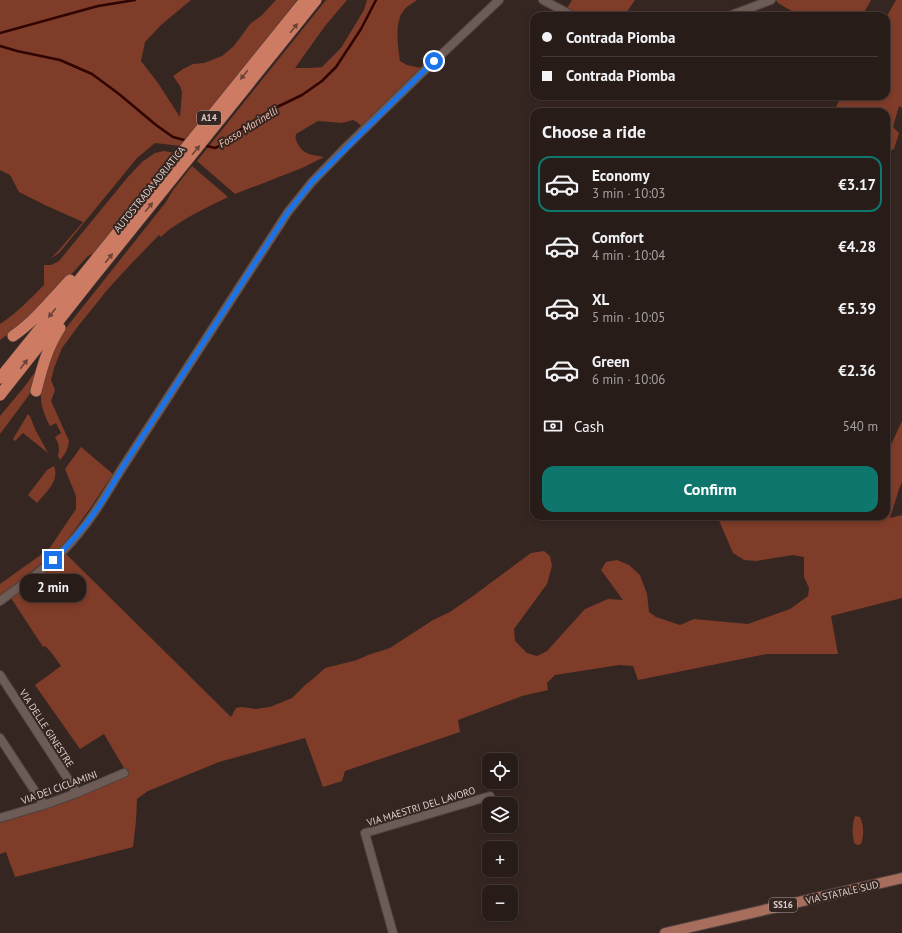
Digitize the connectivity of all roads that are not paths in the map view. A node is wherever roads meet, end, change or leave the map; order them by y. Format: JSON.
{"nodes":[{"id":1,"x":305,"y":0,"type":"edge"},
{"id":2,"x":316,"y":0,"type":"edge"},
{"id":3,"x":499,"y":0,"type":"edge"},
{"id":4,"x":543,"y":0,"type":"edge"},
{"id":5,"x":771,"y":0,"type":"edge"},
{"id":6,"x":566,"y":12,"type":"edge"},
{"id":7,"x":740,"y":12,"type":"edge"},
{"id":8,"x":102,"y":250,"type":"junction"},
{"id":9,"x":90,"y":281,"type":"junction"},
{"id":10,"x":13,"y":336,"type":"dead end"},
{"id":11,"x":0,"y":378,"type":"edge"},
{"id":12,"x":36,"y":391,"type":"dead end"},
{"id":13,"x":0,"y":394,"type":"edge"},
{"id":14,"x":0,"y":601,"type":"edge"},
{"id":15,"x":0,"y":675,"type":"edge"},
{"id":16,"x":0,"y":738,"type":"edge"},
{"id":17,"x":124,"y":773,"type":"dead end"},
{"id":18,"x":77,"y":793,"type":"junction"},
{"id":19,"x":490,"y":796,"type":"dead end"},
{"id":20,"x":44,"y":805,"type":"junction"},
{"id":21,"x":0,"y":818,"type":"edge"},
{"id":22,"x":902,"y":878,"type":"edge"},
{"id":23,"x":393,"y":933,"type":"edge"},
{"id":24,"x":665,"y":933,"type":"edge"}],
"edges":[{"from":1,"to":8,"type":"highway","name":"AUTOSTRADA ADRIATICA","number":"A14","one_way":true},
{"from":9,"to":2,"type":"highway","name":"AUTOSTRADA ADRIATICA","number":"A14","one_way":true},
{"from":3,"to":14,"type":"street"},
{"from":4,"to":6,"type":"street"},
{"from":5,"to":7,"type":"street"},
{"from":8,"to":10,"type":"highway"},
{"from":8,"to":11,"type":"highway","name":"AUTOSTRADA ADRIATICA","number":"A14","one_way":true},
{"from":9,"to":12,"type":"highway"},
{"from":13,"to":9,"type":"highway","name":"AUTOSTRADA ADRIATICA","number":"A14","one_way":true},
{"from":15,"to":18,"type":"street","name":"VIA DELLE GINESTRE"},
{"from":16,"to":20,"type":"street"},
{"from":17,"to":18,"type":"street","name":"VIA DEI CICLAMINI"},
{"from":18,"to":20,"type":"street","name":"VIA DEI CICLAMINI"},
{"from":19,"to":23,"type":"street","name":"VIA MAESTRI DEL LAVORO"},
{"from":20,"to":21,"type":"street","name":"VIA DEI CICLAMINI"},
{"from":22,"to":24,"type":"main road","name":"VIA STATALE SUD","number":"SS16"}]}
